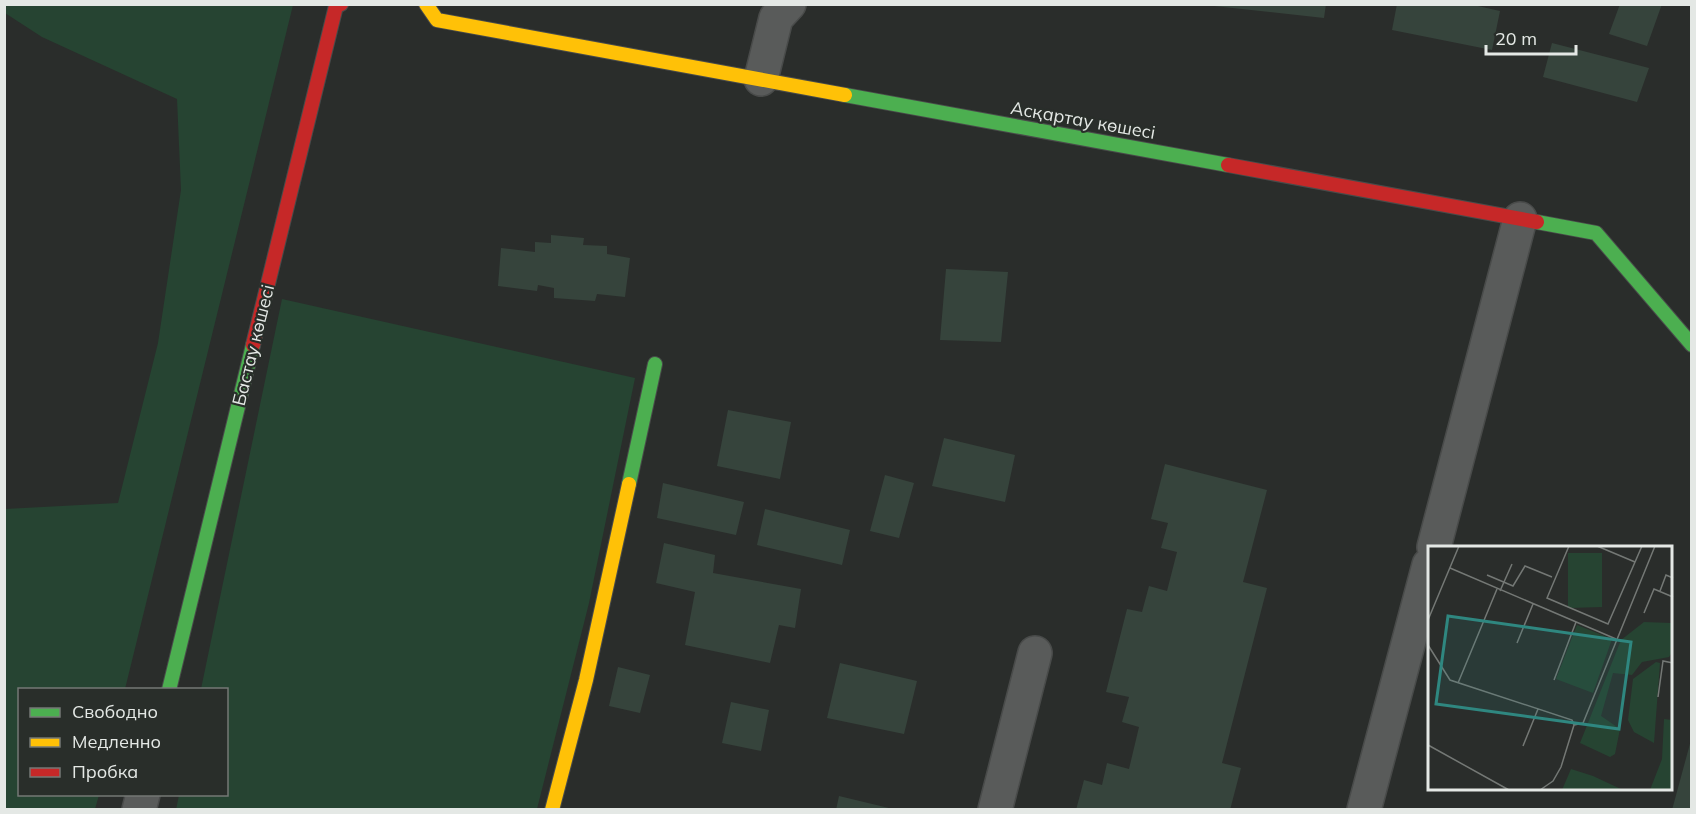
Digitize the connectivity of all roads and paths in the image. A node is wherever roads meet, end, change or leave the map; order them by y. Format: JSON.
{"nodes":[{"id":1,"x":341,"y":4,"type":"edge"},
{"id":2,"x":426,"y":4,"type":"edge"},
{"id":3,"x":789,"y":4,"type":"edge"},
{"id":4,"x":761,"y":79,"type":"junction"},
{"id":5,"x":1520,"y":219,"type":"junction"},
{"id":6,"x":1692,"y":345,"type":"edge"},
{"id":7,"x":655,"y":364,"type":"dead end"},
{"id":8,"x":1434,"y":546,"type":"edge"},
{"id":9,"x":1428,"y":569,"type":"edge"},
{"id":10,"x":1035,"y":652,"type":"dead end"},
{"id":11,"x":169,"y":688,"type":"edge"},
{"id":12,"x":552,"y":810,"type":"edge"},
{"id":13,"x":995,"y":810,"type":"edge"},
{"id":14,"x":1365,"y":810,"type":"edge"}],
"edges":[{"from":1,"to":11,"type":"street","name":"Бастау көшесі"},
{"from":2,"to":4,"type":"street","name":"Асқартау көшесі"},
{"from":3,"to":4,"type":"street"},
{"from":4,"to":5,"type":"street","name":"Асқартау көшесі"},
{"from":5,"to":6,"type":"street","name":"Асқартау көшесі"},
{"from":5,"to":8,"type":"street"},
{"from":7,"to":12,"type":"street"},
{"from":9,"to":14,"type":"street"},
{"from":10,"to":13,"type":"street"}]}
